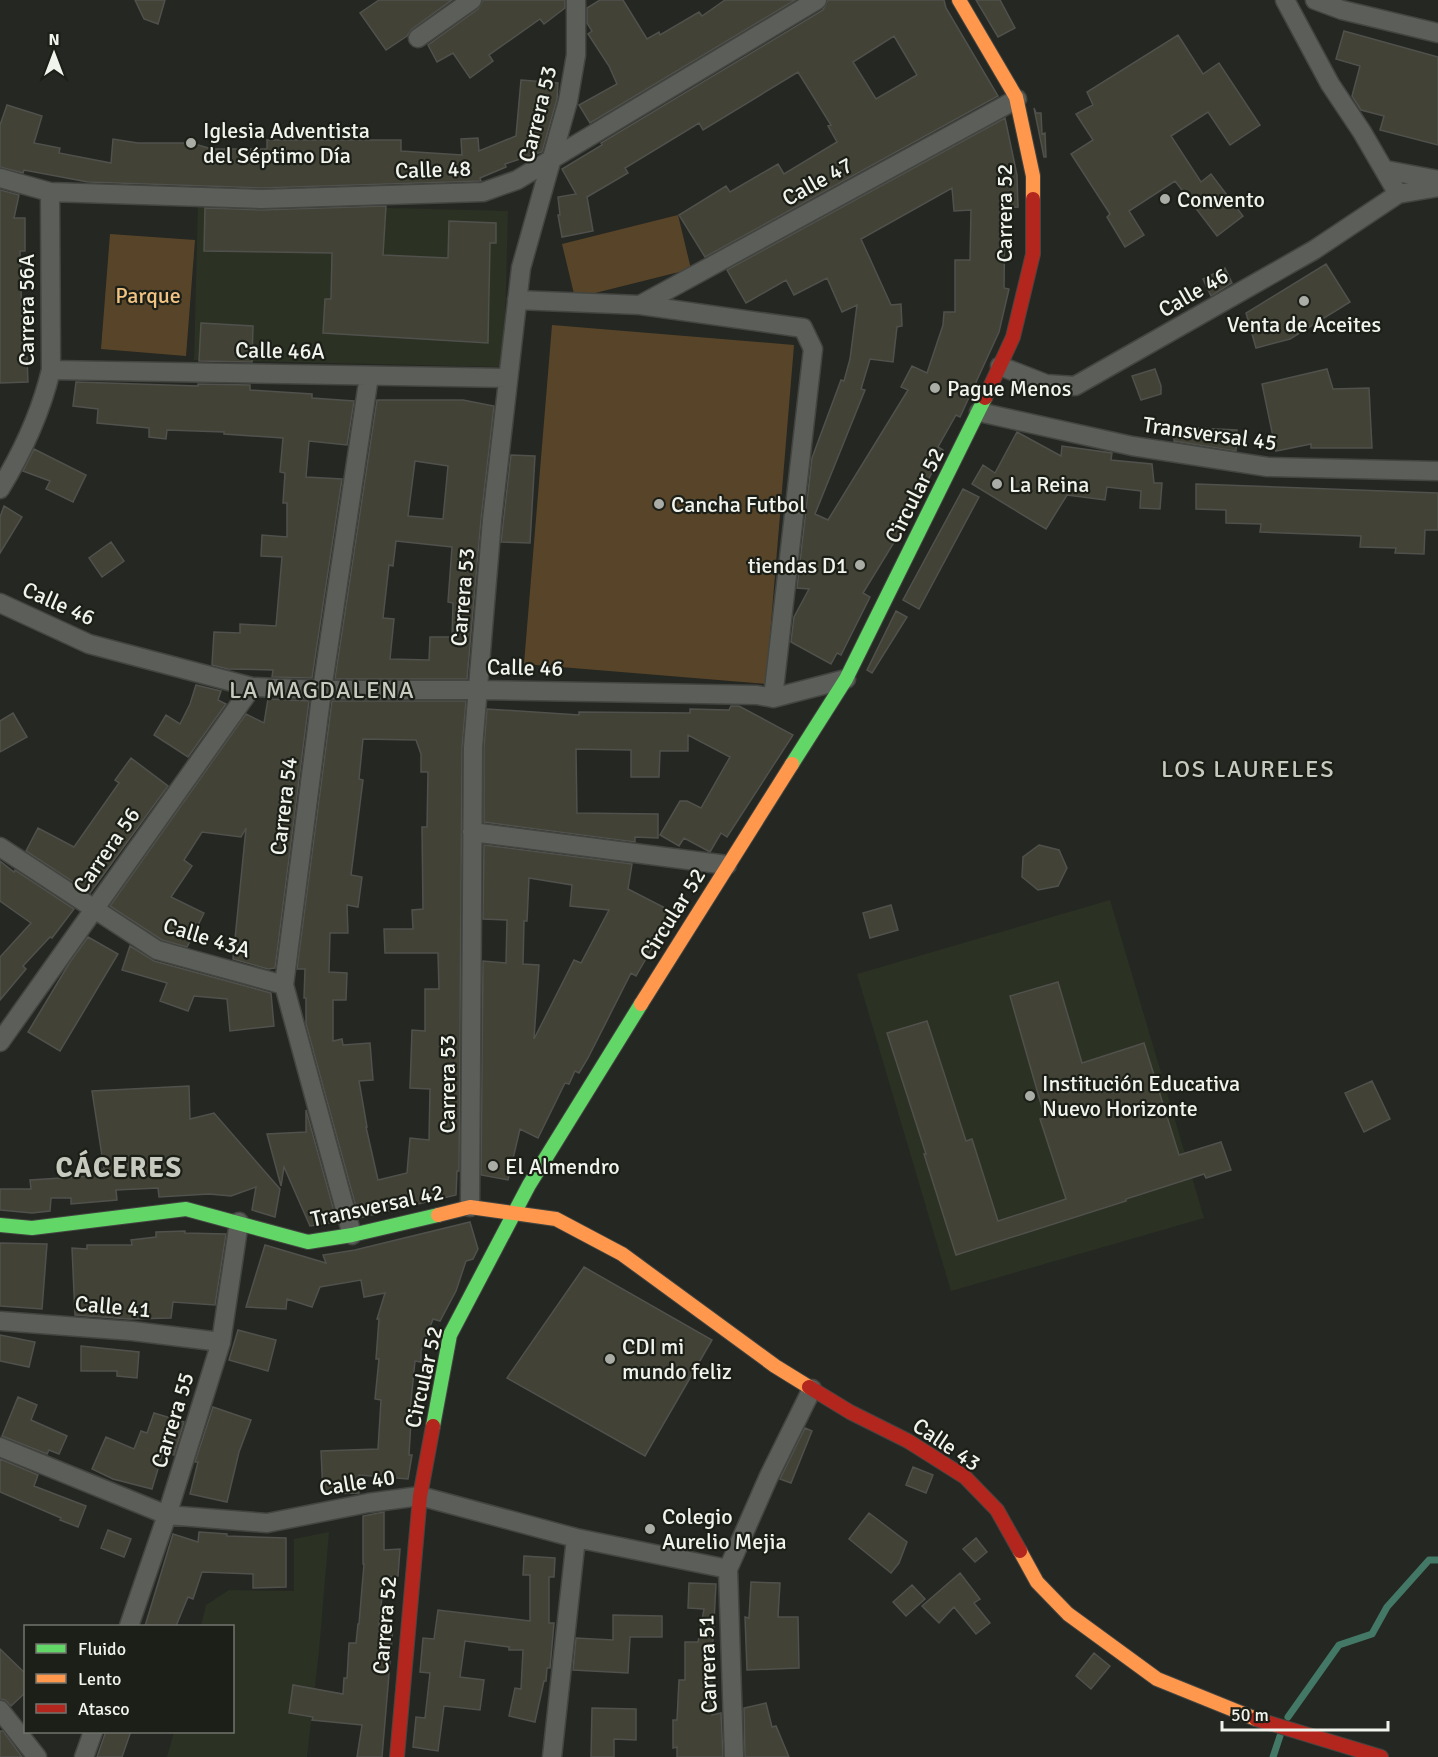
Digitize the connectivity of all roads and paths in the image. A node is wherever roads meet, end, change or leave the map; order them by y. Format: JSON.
{"nodes":[{"id":1,"x":472,"y":0,"type":"edge"},
{"id":2,"x":576,"y":0,"type":"edge"},
{"id":3,"x":817,"y":0,"type":"edge"},
{"id":4,"x":959,"y":0,"type":"edge"},
{"id":5,"x":1285,"y":0,"type":"edge"},
{"id":6,"x":1315,"y":0,"type":"edge"},
{"id":7,"x":1438,"y":33,"type":"edge"},
{"id":8,"x":418,"y":38,"type":"dead end"},
{"id":9,"x":1017,"y":99,"type":"junction"},
{"id":10,"x":551,"y":160,"type":"junction"},
{"id":11,"x":1386,"y":170,"type":"junction"},
{"id":12,"x":0,"y":178,"type":"edge"},
{"id":13,"x":1438,"y":180,"type":"edge"},
{"id":14,"x":1438,"y":187,"type":"edge"},
{"id":15,"x":50,"y":192,"type":"junction"},
{"id":16,"x":1398,"y":194,"type":"junction"},
{"id":17,"x":517,"y":300,"type":"junction"},
{"id":18,"x":640,"y":305,"type":"junction"},
{"id":19,"x":1000,"y":366,"type":"junction"},
{"id":20,"x":51,"y":370,"type":"junction"},
{"id":21,"x":369,"y":376,"type":"junction"},
{"id":22,"x":508,"y":378,"type":"junction"},
{"id":23,"x":979,"y":412,"type":"junction"},
{"id":24,"x":1438,"y":471,"type":"edge"},
{"id":25,"x":0,"y":489,"type":"edge"},
{"id":26,"x":0,"y":603,"type":"edge"},
{"id":27,"x":846,"y":679,"type":"junction"},
{"id":28,"x":252,"y":687,"type":"junction"},
{"id":29,"x":322,"y":690,"type":"junction"},
{"id":30,"x":478,"y":690,"type":"junction"},
{"id":31,"x":773,"y":698,"type":"junction"},
{"id":32,"x":472,"y":832,"type":"junction"},
{"id":33,"x":0,"y":847,"type":"edge"},
{"id":34,"x":726,"y":865,"type":"junction"},
{"id":35,"x":94,"y":909,"type":"junction"},
{"id":36,"x":284,"y":985,"type":"junction"},
{"id":37,"x":0,"y":1042,"type":"edge"},
{"id":38,"x":470,"y":1207,"type":"junction"},
{"id":39,"x":514,"y":1213,"type":"junction"},
{"id":40,"x":239,"y":1222,"type":"junction"},
{"id":41,"x":0,"y":1225,"type":"edge"},
{"id":42,"x":352,"y":1235,"type":"junction"},
{"id":43,"x":0,"y":1321,"type":"edge"},
{"id":44,"x":221,"y":1342,"type":"junction"},
{"id":45,"x":812,"y":1389,"type":"junction"},
{"id":46,"x":0,"y":1447,"type":"edge"},
{"id":47,"x":420,"y":1496,"type":"junction"},
{"id":48,"x":167,"y":1515,"type":"junction"},
{"id":49,"x":576,"y":1538,"type":"junction"},
{"id":50,"x":728,"y":1569,"type":"junction"},
{"id":51,"x":129,"y":1625,"type":"edge"},
{"id":52,"x":0,"y":1710,"type":"edge"},
{"id":53,"x":92,"y":1733,"type":"edge"},
{"id":54,"x":1358,"y":1754,"type":"edge"},
{"id":55,"x":37,"y":1757,"type":"edge"},
{"id":56,"x":84,"y":1757,"type":"edge"},
{"id":57,"x":397,"y":1757,"type":"edge"},
{"id":58,"x":552,"y":1757,"type":"edge"},
{"id":59,"x":734,"y":1757,"type":"edge"},
{"id":60,"x":1381,"y":1757,"type":"edge"}],
"edges":[{"from":1,"to":8,"type":"street"},
{"from":2,"to":10,"type":"street","name":"Carrera 53"},
{"from":3,"to":10,"type":"street","name":"Calle 48"},
{"from":4,"to":9,"type":"street","name":"Carrera 52"},
{"from":5,"to":11,"type":"street"},
{"from":6,"to":7,"type":"street"},
{"from":9,"to":18,"type":"street","name":"Calle 47"},
{"from":9,"to":19,"type":"street","name":"Carrera 52"},
{"from":10,"to":15,"type":"street","name":"Calle 48"},
{"from":10,"to":17,"type":"street","name":"Carrera 53"},
{"from":11,"to":13,"type":"street"},
{"from":11,"to":16,"type":"street"},
{"from":12,"to":15,"type":"street","name":"Calle 48"},
{"from":14,"to":16,"type":"street"},
{"from":15,"to":20,"type":"street","name":"Carrera 56A"},
{"from":16,"to":19,"type":"street","name":"Calle 46"},
{"from":17,"to":18,"type":"street"},
{"from":17,"to":22,"type":"street","name":"Carrera 53"},
{"from":18,"to":31,"type":"street"},
{"from":19,"to":23,"type":"street","name":"Circular 52"},
{"from":20,"to":21,"type":"street","name":"Calle 46A"},
{"from":20,"to":25,"type":"street","name":"Carrera 56A"},
{"from":21,"to":22,"type":"street","name":"Calle 46A"},
{"from":21,"to":29,"type":"street","name":"Carrera 54"},
{"from":22,"to":30,"type":"street","name":"Carrera 53"},
{"from":23,"to":24,"type":"street","name":"Transversal 45"},
{"from":23,"to":27,"type":"street","name":"Circular 52"},
{"from":26,"to":28,"type":"street","name":"Calle 46"},
{"from":27,"to":31,"type":"street","name":"Calle 46"},
{"from":27,"to":34,"type":"street","name":"Circular 52"},
{"from":28,"to":29,"type":"street","name":"Calle 46"},
{"from":28,"to":35,"type":"street","name":"Carrera 56"},
{"from":29,"to":30,"type":"street","name":"Calle 46"},
{"from":29,"to":36,"type":"street","name":"Carrera 54"},
{"from":30,"to":31,"type":"street","name":"Calle 46"},
{"from":30,"to":32,"type":"street","name":"Carrera 53"},
{"from":32,"to":34,"type":"street"},
{"from":32,"to":38,"type":"street","name":"Carrera 53"},
{"from":33,"to":35,"type":"street","name":"Calle 43A"},
{"from":34,"to":39,"type":"street","name":"Circular 52"},
{"from":35,"to":36,"type":"street","name":"Calle 43A"},
{"from":35,"to":37,"type":"street","name":"Carrera 56"},
{"from":36,"to":42,"type":"street","name":"Carrera 54"},
{"from":38,"to":39,"type":"street","name":"Transversal 42"},
{"from":38,"to":42,"type":"street","name":"Transversal 42"},
{"from":39,"to":45,"type":"street","name":"Calle 43"},
{"from":39,"to":47,"type":"street","name":"Circular 52"},
{"from":40,"to":41,"type":"street","name":"Transversal 42"},
{"from":40,"to":42,"type":"street","name":"Transversal 42"},
{"from":40,"to":44,"type":"street","name":"Carrera 55"},
{"from":43,"to":44,"type":"street","name":"Calle 41"},
{"from":44,"to":48,"type":"street","name":"Carrera 55"},
{"from":45,"to":50,"type":"street"},
{"from":45,"to":54,"type":"street","name":"Calle 43"},
{"from":46,"to":48,"type":"street","name":"Calle 40"},
{"from":47,"to":48,"type":"street","name":"Calle 40"},
{"from":47,"to":49,"type":"street","name":"Calle 40"},
{"from":47,"to":57,"type":"street","name":"Carrera 52"},
{"from":48,"to":51,"type":"street","name":"Carrera 55"},
{"from":49,"to":50,"type":"street","name":"Calle 40"},
{"from":49,"to":58,"type":"street"},
{"from":50,"to":59,"type":"street","name":"Carrera 51"},
{"from":52,"to":55,"type":"street"},
{"from":53,"to":56,"type":"street"},
{"from":54,"to":60,"type":"street","name":"Calle 43"}]}
